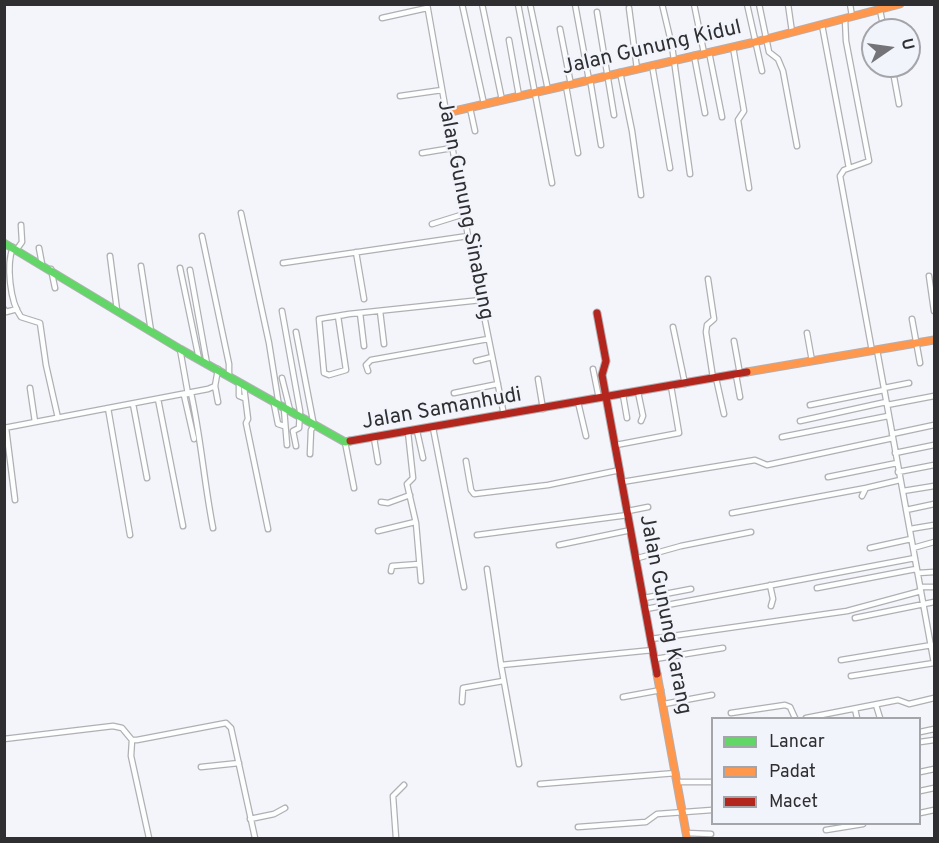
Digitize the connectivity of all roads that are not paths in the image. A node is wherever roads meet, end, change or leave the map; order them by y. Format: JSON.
{"nodes":[{"id":1,"x":462,"y":4,"type":"edge"},
{"id":2,"x":482,"y":4,"type":"edge"},
{"id":3,"x":518,"y":4,"type":"edge"},
{"id":4,"x":530,"y":4,"type":"edge"},
{"id":5,"x":575,"y":4,"type":"edge"},
{"id":6,"x":662,"y":4,"type":"edge"},
{"id":7,"x":694,"y":4,"type":"edge"},
{"id":8,"x":747,"y":4,"type":"edge"},
{"id":9,"x":759,"y":4,"type":"edge"},
{"id":10,"x":788,"y":4,"type":"edge"},
{"id":11,"x":850,"y":4,"type":"edge"},
{"id":12,"x":900,"y":4,"type":"edge"},
{"id":13,"x":427,"y":6,"type":"edge"},
{"id":14,"x":629,"y":8,"type":"dead end"},
{"id":15,"x":869,"y":8,"type":"edge"},
{"id":16,"x":880,"y":10,"type":"junction"},
{"id":17,"x":597,"y":12,"type":"dead end"},
{"id":18,"x":382,"y":18,"type":"dead end"},
{"id":19,"x":849,"y":18,"type":"junction"},
{"id":20,"x":882,"y":18,"type":"edge"},
{"id":21,"x":822,"y":25,"type":"junction"},
{"id":22,"x":560,"y":29,"type":"dead end"},
{"id":23,"x":792,"y":32,"type":"junction"},
{"id":24,"x":765,"y":39,"type":"junction"},
{"id":25,"x":509,"y":40,"type":"dead end"},
{"id":26,"x":755,"y":42,"type":"junction"},
{"id":27,"x":733,"y":46,"type":"junction"},
{"id":28,"x":707,"y":52,"type":"junction"},
{"id":29,"x":694,"y":55,"type":"junction"},
{"id":30,"x":674,"y":60,"type":"junction"},
{"id":31,"x":652,"y":65,"type":"junction"},
{"id":32,"x":637,"y":69,"type":"junction"},
{"id":33,"x":762,"y":71,"type":"dead end"},
{"id":34,"x":621,"y":72,"type":"junction"},
{"id":35,"x":609,"y":76,"type":"junction"},
{"id":36,"x":894,"y":78,"type":"edge"},
{"id":37,"x":590,"y":80,"type":"junction"},
{"id":38,"x":568,"y":86,"type":"junction"},
{"id":39,"x":442,"y":90,"type":"junction"},
{"id":40,"x":548,"y":90,"type":"junction"},
{"id":41,"x":534,"y":93,"type":"junction"},
{"id":42,"x":400,"y":96,"type":"dead end"},
{"id":43,"x":519,"y":96,"type":"junction"},
{"id":44,"x":502,"y":100,"type":"junction"},
{"id":45,"x":484,"y":104,"type":"junction"},
{"id":46,"x":899,"y":104,"type":"dead end"},
{"id":47,"x":470,"y":108,"type":"junction"},
{"id":48,"x":446,"y":113,"type":"junction"},
{"id":49,"x":705,"y":113,"type":"dead end"},
{"id":50,"x":614,"y":115,"type":"dead end"},
{"id":51,"x":722,"y":117,"type":"dead end"},
{"id":52,"x":475,"y":131,"type":"dead end"},
{"id":53,"x":601,"y":145,"type":"dead end"},
{"id":54,"x":797,"y":146,"type":"dead end"},
{"id":55,"x":453,"y":148,"type":"junction"},
{"id":56,"x":422,"y":153,"type":"dead end"},
{"id":57,"x":578,"y":153,"type":"dead end"},
{"id":58,"x":670,"y":168,"type":"dead end"},
{"id":59,"x":849,"y":168,"type":"junction"},
{"id":60,"x":690,"y":174,"type":"dead end"},
{"id":61,"x":552,"y":183,"type":"dead end"},
{"id":62,"x":749,"y":188,"type":"dead end"},
{"id":63,"x":641,"y":195,"type":"dead end"},
{"id":64,"x":241,"y":213,"type":"dead end"},
{"id":65,"x":464,"y":214,"type":"junction"},
{"id":66,"x":432,"y":224,"type":"dead end"},
{"id":67,"x":21,"y":225,"type":"dead end"},
{"id":68,"x":202,"y":236,"type":"dead end"},
{"id":69,"x":468,"y":236,"type":"junction"},
{"id":70,"x":4,"y":243,"type":"edge"},
{"id":71,"x":15,"y":248,"type":"junction"},
{"id":72,"x":39,"y":248,"type":"dead end"},
{"id":73,"x":356,"y":252,"type":"junction"},
{"id":74,"x":110,"y":256,"type":"dead end"},
{"id":75,"x":283,"y":263,"type":"dead end"},
{"id":76,"x":42,"y":264,"type":"junction"},
{"id":77,"x":141,"y":266,"type":"dead end"},
{"id":78,"x":180,"y":268,"type":"dead end"},
{"id":79,"x":51,"y":269,"type":"junction"},
{"id":80,"x":190,"y":270,"type":"dead end"},
{"id":81,"x":929,"y":276,"type":"dead end"},
{"id":82,"x":708,"y":279,"type":"dead end"},
{"id":83,"x":55,"y":288,"type":"dead end"},
{"id":84,"x":364,"y":299,"type":"dead end"},
{"id":85,"x":481,"y":300,"type":"junction"},
{"id":86,"x":4,"y":309,"type":"edge"},
{"id":87,"x":17,"y":309,"type":"junction"},
{"id":88,"x":117,"y":310,"type":"junction"},
{"id":89,"x":282,"y":311,"type":"dead end"},
{"id":90,"x":380,"y":311,"type":"junction"},
{"id":91,"x":934,"y":311,"type":"edge"},
{"id":92,"x":360,"y":313,"type":"junction"},
{"id":93,"x":597,"y":313,"type":"dead end"},
{"id":94,"x":338,"y":316,"type":"junction"},
{"id":95,"x":912,"y":319,"type":"dead end"},
{"id":96,"x":673,"y":327,"type":"dead end"},
{"id":97,"x":152,"y":331,"type":"junction"},
{"id":98,"x":296,"y":332,"type":"dead end"},
{"id":99,"x":807,"y":333,"type":"dead end"},
{"id":100,"x":488,"y":339,"type":"junction"},
{"id":101,"x":734,"y":340,"type":"dead end"},
{"id":102,"x":934,"y":340,"type":"edge"},
{"id":103,"x":916,"y":343,"type":"junction"},
{"id":104,"x":384,"y":344,"type":"dead end"},
{"id":105,"x":364,"y":346,"type":"dead end"},
{"id":106,"x":180,"y":349,"type":"junction"},
{"id":107,"x":875,"y":350,"type":"junction"},
{"id":108,"x":492,"y":357,"type":"junction"},
{"id":109,"x":199,"y":359,"type":"junction"},
{"id":110,"x":476,"y":361,"type":"dead end"},
{"id":111,"x":812,"y":361,"type":"junction"},
{"id":112,"x":920,"y":363,"type":"dead end"},
{"id":113,"x":207,"y":364,"type":"junction"},
{"id":114,"x":218,"y":369,"type":"junction"},
{"id":115,"x":593,"y":369,"type":"dead end"},
{"id":116,"x":368,"y":371,"type":"dead end"},
{"id":117,"x":738,"y":374,"type":"junction"},
{"id":118,"x":230,"y":378,"type":"junction"},
{"id":119,"x":282,"y":378,"type":"dead end"},
{"id":120,"x":714,"y":378,"type":"junction"},
{"id":121,"x":538,"y":379,"type":"dead end"},
{"id":122,"x":909,"y":383,"type":"dead end"},
{"id":123,"x":498,"y":384,"type":"junction"},
{"id":124,"x":684,"y":384,"type":"junction"},
{"id":125,"x":242,"y":385,"type":"junction"},
{"id":126,"x":215,"y":386,"type":"junction"},
{"id":127,"x":671,"y":386,"type":"junction"},
{"id":128,"x":30,"y":388,"type":"dead end"},
{"id":129,"x":884,"y":389,"type":"junction"},
{"id":130,"x":638,"y":392,"type":"junction"},
{"id":131,"x":454,"y":393,"type":"dead end"},
{"id":132,"x":188,"y":394,"type":"junction"},
{"id":133,"x":623,"y":395,"type":"junction"},
{"id":134,"x":934,"y":396,"type":"edge"},
{"id":135,"x":740,"y":397,"type":"dead end"},
{"id":136,"x":603,"y":398,"type":"junction"},
{"id":137,"x":158,"y":399,"type":"junction"},
{"id":138,"x":218,"y":402,"type":"dead end"},
{"id":139,"x":578,"y":402,"type":"junction"},
{"id":140,"x":133,"y":404,"type":"junction"},
{"id":141,"x":886,"y":404,"type":"junction"},
{"id":142,"x":810,"y":405,"type":"dead end"},
{"id":143,"x":108,"y":408,"type":"junction"},
{"id":144,"x":282,"y":408,"type":"junction"},
{"id":145,"x":543,"y":409,"type":"junction"},
{"id":146,"x":724,"y":414,"type":"dead end"},
{"id":147,"x":504,"y":415,"type":"junction"},
{"id":148,"x":888,"y":416,"type":"junction"},
{"id":149,"x":58,"y":417,"type":"junction"},
{"id":150,"x":301,"y":418,"type":"junction"},
{"id":151,"x":627,"y":418,"type":"dead end"},
{"id":152,"x":641,"y":421,"type":"dead end"},
{"id":153,"x":800,"y":421,"type":"dead end"},
{"id":154,"x":35,"y":422,"type":"junction"},
{"id":155,"x":934,"y":425,"type":"edge"},
{"id":156,"x":285,"y":426,"type":"junction"},
{"id":157,"x":314,"y":426,"type":"junction"},
{"id":158,"x":5,"y":428,"type":"edge"},
{"id":159,"x":433,"y":428,"type":"junction"},
{"id":160,"x":417,"y":431,"type":"junction"},
{"id":161,"x":408,"y":432,"type":"junction"},
{"id":162,"x":585,"y":436,"type":"dead end"},
{"id":163,"x":892,"y":436,"type":"junction"},
{"id":164,"x":782,"y":437,"type":"dead end"},
{"id":165,"x":374,"y":438,"type":"junction"},
{"id":166,"x":194,"y":439,"type":"dead end"},
{"id":167,"x":345,"y":442,"type":"junction"},
{"id":168,"x":287,"y":445,"type":"dead end"},
{"id":169,"x":616,"y":445,"type":"junction"},
{"id":170,"x":934,"y":445,"type":"edge"},
{"id":171,"x":296,"y":446,"type":"dead end"},
{"id":172,"x":895,"y":453,"type":"junction"},
{"id":173,"x":310,"y":454,"type":"dead end"},
{"id":174,"x":423,"y":458,"type":"dead end"},
{"id":175,"x":466,"y":461,"type":"dead end"},
{"id":176,"x":378,"y":462,"type":"dead end"},
{"id":177,"x":897,"y":463,"type":"junction"},
{"id":178,"x":934,"y":465,"type":"edge"},
{"id":179,"x":620,"y":470,"type":"junction"},
{"id":180,"x":898,"y":472,"type":"junction"},
{"id":181,"x":828,"y":477,"type":"dead end"},
{"id":182,"x":147,"y":478,"type":"dead end"},
{"id":183,"x":900,"y":480,"type":"junction"},
{"id":184,"x":622,"y":482,"type":"junction"},
{"id":185,"x":934,"y":486,"type":"edge"},
{"id":186,"x":354,"y":488,"type":"dead end"},
{"id":187,"x":866,"y":488,"type":"junction"},
{"id":188,"x":903,"y":491,"type":"junction"},
{"id":189,"x":410,"y":495,"type":"junction"},
{"id":190,"x":862,"y":496,"type":"dead end"},
{"id":191,"x":15,"y":500,"type":"dead end"},
{"id":192,"x":381,"y":501,"type":"dead end"},
{"id":193,"x":934,"y":504,"type":"edge"},
{"id":194,"x":648,"y":507,"type":"dead end"},
{"id":195,"x":906,"y":510,"type":"junction"},
{"id":196,"x":628,"y":513,"type":"junction"},
{"id":197,"x":732,"y":513,"type":"dead end"},
{"id":198,"x":415,"y":522,"type":"junction"},
{"id":199,"x":934,"y":525,"type":"edge"},
{"id":200,"x":183,"y":526,"type":"dead end"},
{"id":201,"x":213,"y":528,"type":"dead end"},
{"id":202,"x":268,"y":529,"type":"dead end"},
{"id":203,"x":910,"y":529,"type":"junction"},
{"id":204,"x":631,"y":530,"type":"junction"},
{"id":205,"x":378,"y":531,"type":"dead end"},
{"id":206,"x":751,"y":532,"type":"dead end"},
{"id":207,"x":130,"y":535,"type":"dead end"},
{"id":208,"x":477,"y":536,"type":"dead end"},
{"id":209,"x":911,"y":539,"type":"junction"},
{"id":210,"x":934,"y":542,"type":"edge"},
{"id":211,"x":559,"y":544,"type":"dead end"},
{"id":212,"x":870,"y":548,"type":"dead end"},
{"id":213,"x":913,"y":548,"type":"junction"},
{"id":214,"x":638,"y":558,"type":"junction"},
{"id":215,"x":915,"y":558,"type":"junction"},
{"id":216,"x":419,"y":564,"type":"junction"},
{"id":217,"x":487,"y":569,"type":"dead end"},
{"id":218,"x":391,"y":571,"type":"dead end"},
{"id":219,"x":917,"y":571,"type":"junction"},
{"id":220,"x":934,"y":573,"type":"edge"},
{"id":221,"x":421,"y":581,"type":"dead end"},
{"id":222,"x":770,"y":585,"type":"junction"},
{"id":223,"x":465,"y":587,"type":"dead end"},
{"id":224,"x":934,"y":587,"type":"edge"},
{"id":225,"x":817,"y":588,"type":"dead end"},
{"id":226,"x":691,"y":589,"type":"dead end"},
{"id":227,"x":921,"y":589,"type":"junction"},
{"id":228,"x":644,"y":598,"type":"junction"},
{"id":229,"x":934,"y":602,"type":"edge"},
{"id":230,"x":923,"y":604,"type":"junction"},
{"id":231,"x":771,"y":606,"type":"dead end"},
{"id":232,"x":646,"y":609,"type":"junction"},
{"id":233,"x":855,"y":618,"type":"dead end"},
{"id":234,"x":651,"y":639,"type":"junction"},
{"id":235,"x":933,"y":644,"type":"edge"},
{"id":236,"x":723,"y":648,"type":"dead end"},
{"id":237,"x":653,"y":650,"type":"junction"},
{"id":238,"x":656,"y":659,"type":"junction"},
{"id":239,"x":841,"y":660,"type":"dead end"},
{"id":240,"x":934,"y":663,"type":"edge"},
{"id":241,"x":501,"y":665,"type":"junction"},
{"id":242,"x":851,"y":676,"type":"dead end"},
{"id":243,"x":503,"y":681,"type":"junction"},
{"id":244,"x":661,"y":690,"type":"junction"},
{"id":245,"x":712,"y":695,"type":"dead end"},
{"id":246,"x":623,"y":696,"type":"dead end"},
{"id":247,"x":934,"y":698,"type":"edge"},
{"id":248,"x":462,"y":702,"type":"dead end"},
{"id":249,"x":664,"y":704,"type":"junction"},
{"id":250,"x":876,"y":705,"type":"junction"},
{"id":251,"x":855,"y":709,"type":"junction"},
{"id":252,"x":731,"y":713,"type":"dead end"},
{"id":253,"x":837,"y":716,"type":"edge"},
{"id":254,"x":795,"y":717,"type":"edge"},
{"id":255,"x":822,"y":717,"type":"edge"},
{"id":256,"x":857,"y":717,"type":"edge"},
{"id":257,"x":880,"y":717,"type":"edge"},
{"id":258,"x":4,"y":739,"type":"edge"},
{"id":259,"x":132,"y":740,"type":"junction"},
{"id":260,"x":239,"y":763,"type":"junction"},
{"id":261,"x":519,"y":764,"type":"dead end"},
{"id":262,"x":201,"y":767,"type":"dead end"},
{"id":263,"x":676,"y":773,"type":"junction"},
{"id":264,"x":677,"y":782,"type":"junction"},
{"id":265,"x":711,"y":782,"type":"edge"},
{"id":266,"x":540,"y":784,"type":"dead end"},
{"id":267,"x":404,"y":785,"type":"dead end"},
{"id":268,"x":285,"y":808,"type":"dead end"},
{"id":269,"x":711,"y":810,"type":"edge"},
{"id":270,"x":683,"y":811,"type":"junction"},
{"id":271,"x":250,"y":819,"type":"junction"},
{"id":272,"x":857,"y":825,"type":"edge"},
{"id":273,"x":578,"y":827,"type":"dead end"},
{"id":274,"x":826,"y":830,"type":"dead end"},
{"id":275,"x":711,"y":834,"type":"dead end"},
{"id":276,"x":687,"y":836,"type":"edge"},
{"id":277,"x":149,"y":838,"type":"edge"},
{"id":278,"x":255,"y":838,"type":"edge"},
{"id":279,"x":396,"y":838,"type":"edge"}],
"edges":[{"from":1,"to":45,"type":"street"},
{"from":2,"to":44,"type":"street"},
{"from":3,"to":41,"type":"street"},
{"from":4,"to":40,"type":"street"},
{"from":5,"to":37,"type":"street"},
{"from":6,"to":30,"type":"street"},
{"from":7,"to":28,"type":"street"},
{"from":8,"to":26,"type":"street"},
{"from":9,"to":24,"type":"street"},
{"from":10,"to":23,"type":"street"},
{"from":11,"to":19,"type":"street"},
{"from":12,"to":16,"type":"street","name":"Jalan Gunung Kidul"},
{"from":13,"to":18,"type":"street"},
{"from":13,"to":39,"type":"street","name":"Jalan Gunung Sinabung"},
{"from":14,"to":32,"type":"street"},
{"from":15,"to":16,"type":"street","name":"Jalan Gunung Kidul"},
{"from":15,"to":19,"type":"street","name":"Jalan Gunung Kidul"},
{"from":16,"to":20,"type":"street"},
{"from":17,"to":35,"type":"street"},
{"from":19,"to":21,"type":"street","name":"Jalan Gunung Kidul"},
{"from":19,"to":59,"type":"street"},
{"from":21,"to":23,"type":"street","name":"Jalan Gunung Kidul"},
{"from":21,"to":59,"type":"street"},
{"from":22,"to":38,"type":"street"},
{"from":23,"to":24,"type":"street","name":"Jalan Gunung Kidul"},
{"from":24,"to":26,"type":"street","name":"Jalan Gunung Kidul"},
{"from":24,"to":54,"type":"street"},
{"from":25,"to":43,"type":"street"},
{"from":26,"to":27,"type":"street","name":"Jalan Gunung Kidul"},
{"from":26,"to":33,"type":"street"},
{"from":27,"to":28,"type":"street","name":"Jalan Gunung Kidul"},
{"from":27,"to":62,"type":"street"},
{"from":28,"to":29,"type":"street","name":"Jalan Gunung Kidul"},
{"from":28,"to":51,"type":"street"},
{"from":29,"to":30,"type":"street","name":"Jalan Gunung Kidul"},
{"from":29,"to":49,"type":"street"},
{"from":30,"to":31,"type":"street","name":"Jalan Gunung Kidul"},
{"from":30,"to":60,"type":"street"},
{"from":31,"to":32,"type":"street","name":"Jalan Gunung Kidul"},
{"from":31,"to":58,"type":"street"},
{"from":32,"to":34,"type":"street","name":"Jalan Gunung Kidul"},
{"from":34,"to":35,"type":"street","name":"Jalan Gunung Kidul"},
{"from":34,"to":63,"type":"street"},
{"from":35,"to":37,"type":"street","name":"Jalan Gunung Kidul"},
{"from":35,"to":50,"type":"street"},
{"from":36,"to":46,"type":"street"},
{"from":37,"to":38,"type":"street","name":"Jalan Gunung Kidul"},
{"from":37,"to":53,"type":"street"},
{"from":38,"to":40,"type":"street","name":"Jalan Gunung Kidul"},
{"from":38,"to":57,"type":"street"},
{"from":39,"to":42,"type":"street"},
{"from":39,"to":48,"type":"street","name":"Jalan Gunung Sinabung"},
{"from":40,"to":41,"type":"street","name":"Jalan Gunung Kidul"},
{"from":41,"to":43,"type":"street","name":"Jalan Gunung Kidul"},
{"from":41,"to":61,"type":"street"},
{"from":43,"to":44,"type":"street","name":"Jalan Gunung Kidul"},
{"from":44,"to":45,"type":"street","name":"Jalan Gunung Kidul"},
{"from":45,"to":47,"type":"street","name":"Jalan Gunung Kidul"},
{"from":47,"to":48,"type":"street","name":"Jalan Gunung Kidul"},
{"from":47,"to":52,"type":"street"},
{"from":48,"to":55,"type":"street","name":"Jalan Gunung Sinabung"},
{"from":55,"to":56,"type":"street"},
{"from":55,"to":65,"type":"street","name":"Jalan Gunung Sinabung"},
{"from":59,"to":107,"type":"street"},
{"from":64,"to":144,"type":"street"},
{"from":65,"to":66,"type":"street"},
{"from":65,"to":69,"type":"street","name":"Jalan Gunung Sinabung"},
{"from":67,"to":71,"type":"street"},
{"from":68,"to":118,"type":"street"},
{"from":69,"to":73,"type":"street"},
{"from":69,"to":85,"type":"street","name":"Jalan Gunung Sinabung"},
{"from":70,"to":71,"type":"street","name":"Jalan Samanhudi"},
{"from":71,"to":76,"type":"street","name":"Jalan Samanhudi"},
{"from":71,"to":87,"type":"street"},
{"from":72,"to":76,"type":"street"},
{"from":73,"to":75,"type":"street"},
{"from":73,"to":84,"type":"street"},
{"from":74,"to":88,"type":"street"},
{"from":76,"to":79,"type":"street","name":"Jalan Samanhudi"},
{"from":77,"to":97,"type":"street"},
{"from":78,"to":109,"type":"street"},
{"from":79,"to":83,"type":"street"},
{"from":79,"to":88,"type":"street","name":"Jalan Samanhudi"},
{"from":80,"to":113,"type":"street"},
{"from":81,"to":91,"type":"street"},
{"from":82,"to":120,"type":"street"},
{"from":85,"to":90,"type":"street"},
{"from":85,"to":100,"type":"street","name":"Jalan Gunung Sinabung"},
{"from":86,"to":87,"type":"street"},
{"from":87,"to":149,"type":"street"},
{"from":88,"to":97,"type":"street","name":"Jalan Samanhudi"},
{"from":89,"to":150,"type":"street"},
{"from":90,"to":92,"type":"street"},
{"from":90,"to":104,"type":"street"},
{"from":92,"to":94,"type":"street"},
{"from":92,"to":105,"type":"street"},
{"from":93,"to":136,"type":"street","name":"Jalan Gunung Karang"},
{"from":94,"to":94,"type":"street"},
{"from":95,"to":103,"type":"street"},
{"from":96,"to":124,"type":"street"},
{"from":97,"to":106,"type":"street","name":"Jalan Samanhudi"},
{"from":98,"to":157,"type":"street"},
{"from":99,"to":111,"type":"street"},
{"from":100,"to":108,"type":"street","name":"Jalan Gunung Sinabung"},
{"from":100,"to":116,"type":"street"},
{"from":101,"to":117,"type":"street"},
{"from":102,"to":103,"type":"street","name":"Jalan Samanhudi"},
{"from":103,"to":107,"type":"street","name":"Jalan Samanhudi"},
{"from":103,"to":112,"type":"street"},
{"from":106,"to":109,"type":"street","name":"Jalan Samanhudi"},
{"from":106,"to":132,"type":"street"},
{"from":107,"to":111,"type":"street","name":"Jalan Samanhudi"},
{"from":107,"to":129,"type":"street"},
{"from":108,"to":110,"type":"street"},
{"from":108,"to":123,"type":"street","name":"Jalan Gunung Sinabung"},
{"from":109,"to":113,"type":"street","name":"Jalan Samanhudi"},
{"from":111,"to":117,"type":"street","name":"Jalan Samanhudi"},
{"from":113,"to":114,"type":"street","name":"Jalan Samanhudi"},
{"from":114,"to":118,"type":"street","name":"Jalan Samanhudi"},
{"from":114,"to":126,"type":"street"},
{"from":115,"to":136,"type":"street"},
{"from":117,"to":120,"type":"street","name":"Jalan Samanhudi"},
{"from":117,"to":135,"type":"street"},
{"from":118,"to":125,"type":"street","name":"Jalan Samanhudi"},
{"from":119,"to":144,"type":"street"},
{"from":120,"to":124,"type":"street","name":"Jalan Samanhudi"},
{"from":120,"to":146,"type":"street"},
{"from":121,"to":145,"type":"street"},
{"from":122,"to":129,"type":"street"},
{"from":123,"to":131,"type":"street"},
{"from":123,"to":147,"type":"street","name":"Jalan Gunung Sinabung"},
{"from":124,"to":127,"type":"street","name":"Jalan Samanhudi"},
{"from":125,"to":144,"type":"street","name":"Jalan Samanhudi"},
{"from":125,"to":202,"type":"street"},
{"from":126,"to":132,"type":"street"},
{"from":126,"to":138,"type":"street"},
{"from":127,"to":130,"type":"street","name":"Jalan Samanhudi"},
{"from":127,"to":169,"type":"street"},
{"from":128,"to":154,"type":"street"},
{"from":129,"to":141,"type":"street"},
{"from":129,"to":142,"type":"street"},
{"from":130,"to":133,"type":"street","name":"Jalan Samanhudi"},
{"from":130,"to":152,"type":"street"},
{"from":132,"to":137,"type":"street"},
{"from":132,"to":166,"type":"street"},
{"from":132,"to":201,"type":"street"},
{"from":133,"to":136,"type":"street","name":"Jalan Samanhudi"},
{"from":133,"to":151,"type":"street"},
{"from":134,"to":141,"type":"street"},
{"from":136,"to":139,"type":"street","name":"Jalan Samanhudi"},
{"from":136,"to":169,"type":"street","name":"Jalan Gunung Karang"},
{"from":137,"to":140,"type":"street"},
{"from":137,"to":200,"type":"street"},
{"from":139,"to":145,"type":"street","name":"Jalan Samanhudi"},
{"from":139,"to":162,"type":"street"},
{"from":140,"to":143,"type":"street"},
{"from":140,"to":182,"type":"street"},
{"from":141,"to":148,"type":"street"},
{"from":141,"to":153,"type":"street"},
{"from":143,"to":149,"type":"street"},
{"from":143,"to":207,"type":"street"},
{"from":144,"to":150,"type":"street","name":"Jalan Samanhudi"},
{"from":144,"to":156,"type":"street"},
{"from":144,"to":156,"type":"street"},
{"from":145,"to":147,"type":"street","name":"Jalan Samanhudi"},
{"from":147,"to":159,"type":"street","name":"Jalan Samanhudi"},
{"from":148,"to":163,"type":"street"},
{"from":148,"to":164,"type":"street"},
{"from":149,"to":154,"type":"street"},
{"from":150,"to":157,"type":"street","name":"Jalan Samanhudi"},
{"from":150,"to":171,"type":"street"},
{"from":154,"to":158,"type":"street"},
{"from":155,"to":163,"type":"street"},
{"from":156,"to":168,"type":"street"},
{"from":157,"to":167,"type":"street","name":"Jalan Samanhudi"},
{"from":157,"to":173,"type":"street"},
{"from":158,"to":191,"type":"street"},
{"from":159,"to":160,"type":"street","name":"Jalan Samanhudi"},
{"from":159,"to":223,"type":"street"},
{"from":160,"to":161,"type":"street","name":"Jalan Samanhudi"},
{"from":160,"to":174,"type":"street"},
{"from":161,"to":165,"type":"street","name":"Jalan Samanhudi"},
{"from":161,"to":189,"type":"street"},
{"from":163,"to":172,"type":"street"},
{"from":163,"to":184,"type":"street"},
{"from":165,"to":167,"type":"street","name":"Jalan Samanhudi"},
{"from":165,"to":176,"type":"street"},
{"from":167,"to":186,"type":"street"},
{"from":169,"to":179,"type":"street","name":"Jalan Gunung Karang"},
{"from":170,"to":172,"type":"street"},
{"from":172,"to":177,"type":"street"},
{"from":175,"to":179,"type":"street"},
{"from":177,"to":180,"type":"street"},
{"from":177,"to":181,"type":"street"},
{"from":178,"to":180,"type":"street"},
{"from":179,"to":184,"type":"street","name":"Jalan Gunung Karang"},
{"from":180,"to":183,"type":"street"},
{"from":183,"to":187,"type":"street"},
{"from":183,"to":188,"type":"street"},
{"from":184,"to":196,"type":"street","name":"Jalan Gunung Karang"},
{"from":185,"to":188,"type":"street"},
{"from":187,"to":190,"type":"street"},
{"from":187,"to":197,"type":"street"},
{"from":188,"to":195,"type":"street"},
{"from":189,"to":192,"type":"street"},
{"from":189,"to":198,"type":"street"},
{"from":193,"to":195,"type":"street"},
{"from":194,"to":196,"type":"street"},
{"from":195,"to":203,"type":"street"},
{"from":196,"to":204,"type":"street","name":"Jalan Gunung Karang"},
{"from":196,"to":208,"type":"street"},
{"from":198,"to":205,"type":"street"},
{"from":198,"to":216,"type":"street"},
{"from":199,"to":203,"type":"street"},
{"from":203,"to":209,"type":"street"},
{"from":204,"to":211,"type":"street"},
{"from":204,"to":214,"type":"street","name":"Jalan Gunung Karang"},
{"from":206,"to":214,"type":"street"},
{"from":209,"to":212,"type":"street"},
{"from":209,"to":213,"type":"street"},
{"from":210,"to":213,"type":"street"},
{"from":213,"to":215,"type":"street"},
{"from":214,"to":228,"type":"street","name":"Jalan Gunung Karang"},
{"from":215,"to":219,"type":"street"},
{"from":215,"to":222,"type":"street"},
{"from":216,"to":218,"type":"street"},
{"from":216,"to":221,"type":"street"},
{"from":217,"to":241,"type":"street"},
{"from":219,"to":220,"type":"street"},
{"from":219,"to":225,"type":"street"},
{"from":219,"to":227,"type":"street"},
{"from":222,"to":231,"type":"street"},
{"from":222,"to":232,"type":"street"},
{"from":224,"to":227,"type":"street"},
{"from":226,"to":228,"type":"street"},
{"from":227,"to":230,"type":"street"},
{"from":227,"to":234,"type":"street"},
{"from":228,"to":232,"type":"street","name":"Jalan Gunung Karang"},
{"from":229,"to":230,"type":"street"},
{"from":230,"to":233,"type":"street"},
{"from":230,"to":235,"type":"street"},
{"from":232,"to":234,"type":"street","name":"Jalan Gunung Karang"},
{"from":234,"to":237,"type":"street","name":"Jalan Gunung Karang"},
{"from":235,"to":239,"type":"street"},
{"from":235,"to":240,"type":"street"},
{"from":236,"to":238,"type":"street"},
{"from":237,"to":238,"type":"street","name":"Jalan Gunung Karang"},
{"from":237,"to":241,"type":"street"},
{"from":238,"to":244,"type":"street","name":"Jalan Gunung Karang"},
{"from":240,"to":242,"type":"street"},
{"from":241,"to":243,"type":"street"},
{"from":243,"to":248,"type":"street"},
{"from":243,"to":261,"type":"street"},
{"from":244,"to":246,"type":"street"},
{"from":244,"to":249,"type":"street","name":"Jalan Gunung Karang"},
{"from":245,"to":249,"type":"street"},
{"from":247,"to":250,"type":"street"},
{"from":249,"to":263,"type":"street","name":"Jalan Gunung Karang"},
{"from":250,"to":251,"type":"street"},
{"from":250,"to":257,"type":"street"},
{"from":251,"to":253,"type":"street"},
{"from":251,"to":256,"type":"street"},
{"from":252,"to":254,"type":"street"},
{"from":253,"to":255,"type":"street"},
{"from":258,"to":259,"type":"street"},
{"from":259,"to":260,"type":"street"},
{"from":259,"to":277,"type":"street"},
{"from":260,"to":262,"type":"street"},
{"from":260,"to":271,"type":"street"},
{"from":263,"to":264,"type":"street","name":"Jalan Gunung Karang"},
{"from":263,"to":266,"type":"street"},
{"from":264,"to":265,"type":"street"},
{"from":264,"to":270,"type":"street","name":"Jalan Gunung Karang"},
{"from":267,"to":279,"type":"street"},
{"from":268,"to":271,"type":"street"},
{"from":269,"to":270,"type":"street"},
{"from":270,"to":273,"type":"street"},
{"from":270,"to":276,"type":"street","name":"Jalan Gunung Karang"},
{"from":271,"to":278,"type":"street"},
{"from":272,"to":274,"type":"street"},
{"from":275,"to":276,"type":"street"}]}
